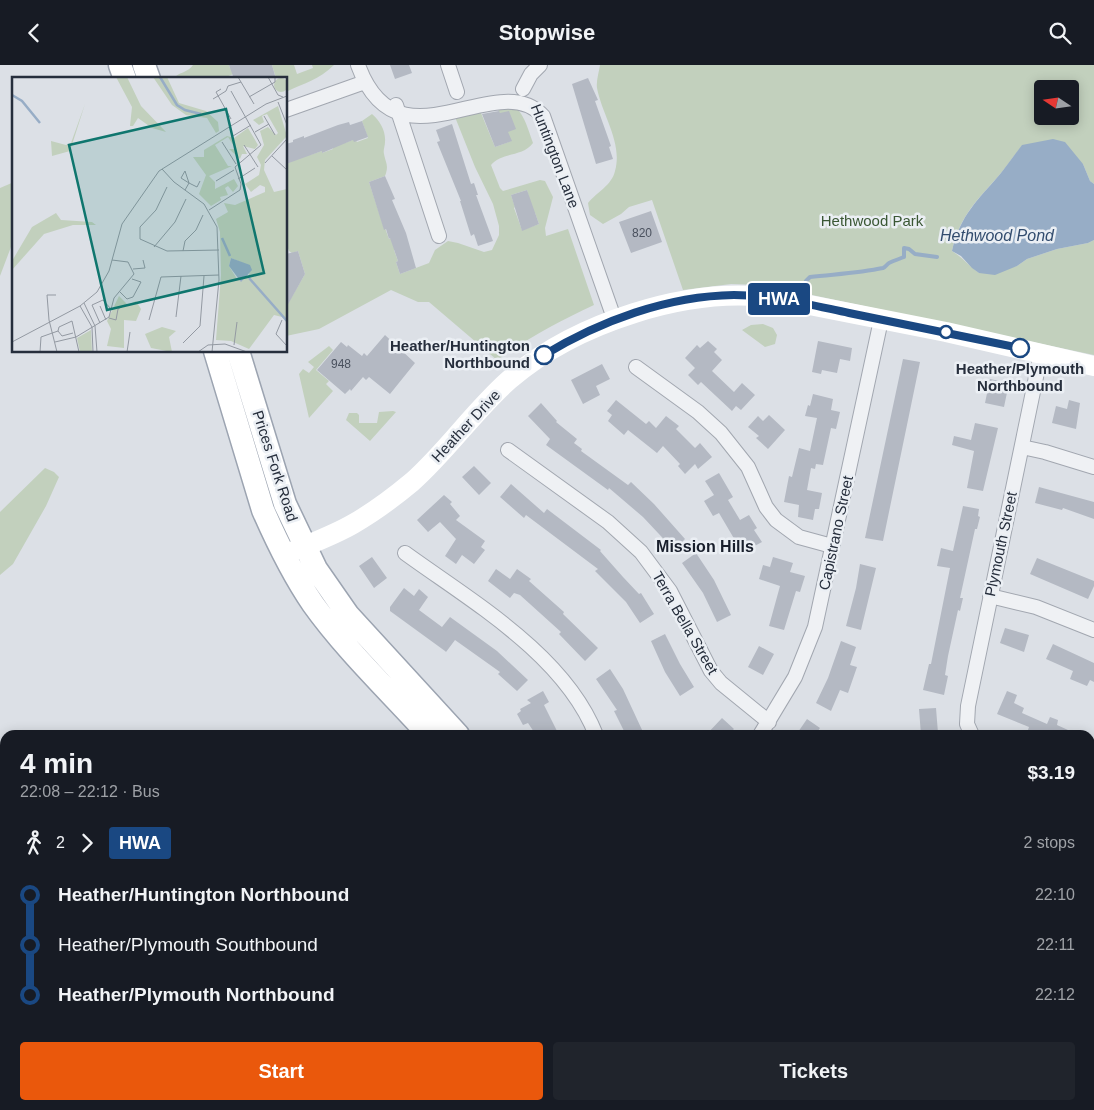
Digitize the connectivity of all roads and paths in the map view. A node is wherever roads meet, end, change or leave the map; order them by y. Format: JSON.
{"nodes":[{"id":1,"x":120,"y":65,"type":"edge"},
{"id":2,"x":358,"y":65,"type":"edge"},
{"id":3,"x":448,"y":65,"type":"edge"},
{"id":4,"x":540,"y":65,"type":"edge"},
{"id":5,"x":124,"y":77,"type":"edge"},
{"id":6,"x":365,"y":82,"type":"junction"},
{"id":7,"x":508,"y":83,"type":"dead end"},
{"id":8,"x":472,"y":87,"type":"dead end"},
{"id":9,"x":524,"y":89,"type":"junction"},
{"id":10,"x":428,"y":102,"type":"dead end"},
{"id":11,"x":396,"y":105,"type":"junction"},
{"id":12,"x":288,"y":109,"type":"edge"},
{"id":13,"x":439,"y":236,"type":"dead end"},
{"id":14,"x":881,"y":320,"type":"junction"},
{"id":15,"x":615,"y":321,"type":"junction"},
{"id":16,"x":216,"y":353,"type":"edge"},
{"id":17,"x":239,"y":353,"type":"edge"},
{"id":18,"x":1041,"y":353,"type":"junction"},
{"id":19,"x":1094,"y":366,"type":"edge"},
{"id":20,"x":636,"y":367,"type":"dead end"},
{"id":21,"x":1022,"y":447,"type":"junction"},
{"id":22,"x":508,"y":449,"type":"dead end"},
{"id":23,"x":1094,"y":467,"type":"edge"},
{"id":24,"x":832,"y":546,"type":"junction"},
{"id":25,"x":294,"y":551,"type":"junction"},
{"id":26,"x":405,"y":553,"type":"dead end"},
{"id":27,"x":990,"y":597,"type":"junction"},
{"id":28,"x":1094,"y":630,"type":"edge"},
{"id":29,"x":768,"y":722,"type":"junction"},
{"id":30,"x":424,"y":730,"type":"edge"},
{"id":31,"x":453,"y":730,"type":"edge"},
{"id":32,"x":593,"y":730,"type":"edge"},
{"id":33,"x":763,"y":730,"type":"edge"},
{"id":34,"x":970,"y":730,"type":"edge"}],
"edges":[{"from":1,"to":5,"type":"main road"},
{"from":2,"to":6,"type":"street"},
{"from":3,"to":8,"type":"street"},
{"from":4,"to":9,"type":"street"},
{"from":6,"to":11,"type":"street"},
{"from":6,"to":12,"type":"street"},
{"from":7,"to":9,"type":"street","name":"Huntington Lane"},
{"from":9,"to":15,"type":"street","name":"Huntington Lane"},
{"from":10,"to":11,"type":"street"},
{"from":11,"to":13,"type":"street"},
{"from":14,"to":15,"type":"street","name":"Heather Drive"},
{"from":14,"to":18,"type":"street","name":"Heather Drive"},
{"from":14,"to":24,"type":"street","name":"Capistrano Street"},
{"from":15,"to":25,"type":"street","name":"Heather Drive"},
{"from":16,"to":25,"type":"main road","name":"Prices Fork Road"},
{"from":17,"to":25,"type":"main road","name":"Prices Fork Road"},
{"from":18,"to":19,"type":"street","name":"Heather Drive"},
{"from":18,"to":21,"type":"street","name":"Plymouth Street"},
{"from":20,"to":24,"type":"street"},
{"from":21,"to":23,"type":"street"},
{"from":21,"to":27,"type":"street","name":"Plymouth Street"},
{"from":22,"to":29,"type":"street","name":"Terra Bella Street"},
{"from":24,"to":29,"type":"street","name":"Capistrano Street"},
{"from":25,"to":30,"type":"main road","name":"Prices Fork Road"},
{"from":25,"to":31,"type":"main road","name":"Prices Fork Road"},
{"from":26,"to":32,"type":"street"},
{"from":27,"to":28,"type":"street"},
{"from":27,"to":34,"type":"street","name":"Plymouth Street"},
{"from":29,"to":33,"type":"street","name":"Capistrano Street"}]}
